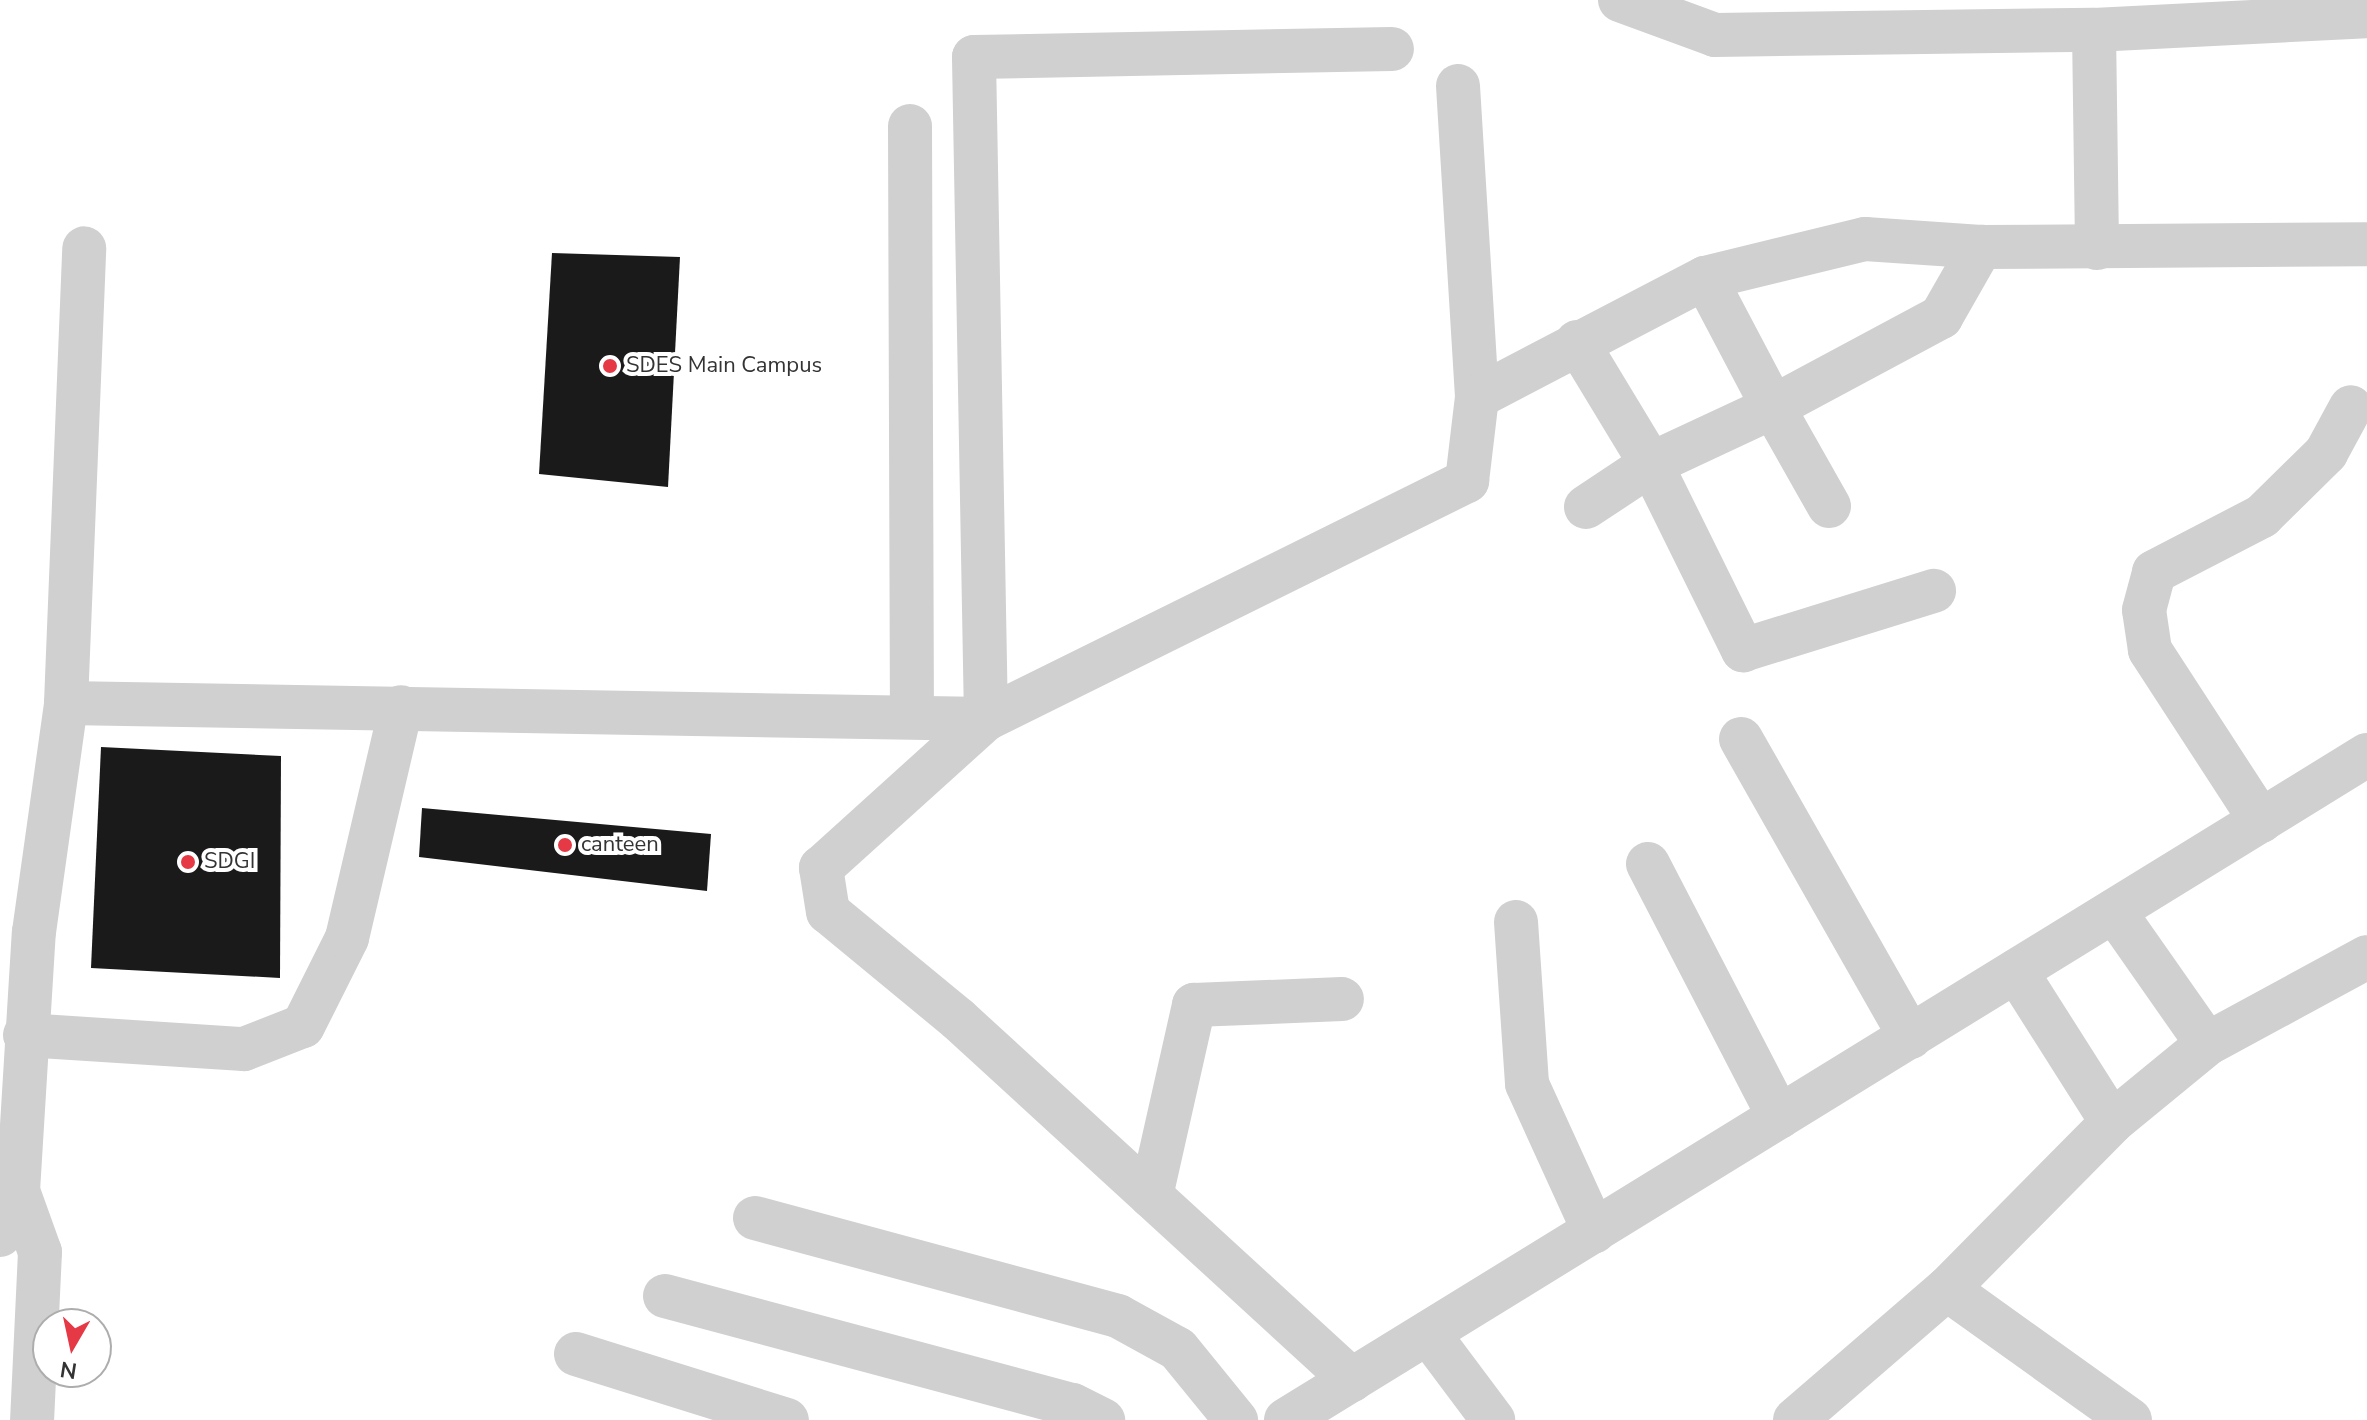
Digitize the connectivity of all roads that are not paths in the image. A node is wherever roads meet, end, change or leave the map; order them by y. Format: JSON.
{"nodes":[{"id":1,"x":1620,"y":0,"type":"edge"},
{"id":2,"x":1800,"y":14,"type":"edge"},
{"id":3,"x":2367,"y":16,"type":"edge"},
{"id":4,"x":2094,"y":30,"type":"junction"},
{"id":5,"x":1392,"y":49,"type":"dead end"},
{"id":6,"x":1458,"y":86,"type":"dead end"},
{"id":7,"x":910,"y":126,"type":"dead end"},
{"id":8,"x":2367,"y":244,"type":"edge"},
{"id":9,"x":1981,"y":247,"type":"junction"},
{"id":10,"x":84,"y":248,"type":"dead end"},
{"id":11,"x":2097,"y":248,"type":"junction"},
{"id":12,"x":1705,"y":278,"type":"junction"},
{"id":13,"x":1577,"y":342,"type":"junction"},
{"id":14,"x":1477,"y":397,"type":"junction"},
{"id":15,"x":1773,"y":407,"type":"junction"},
{"id":16,"x":2351,"y":407,"type":"dead end"},
{"id":17,"x":1651,"y":464,"type":"junction"},
{"id":18,"x":1829,"y":506,"type":"dead end"},
{"id":19,"x":1586,"y":507,"type":"dead end"},
{"id":20,"x":1934,"y":591,"type":"dead end"},
{"id":21,"x":66,"y":703,"type":"junction"},
{"id":22,"x":401,"y":707,"type":"junction"},
{"id":23,"x":912,"y":717,"type":"junction"},
{"id":24,"x":986,"y":719,"type":"junction"},
{"id":25,"x":1741,"y":739,"type":"dead end"},
{"id":26,"x":2367,"y":755,"type":"edge"},
{"id":27,"x":2261,"y":821,"type":"junction"},
{"id":28,"x":1648,"y":864,"type":"dead end"},
{"id":29,"x":2114,"y":911,"type":"junction"},
{"id":30,"x":1516,"y":922,"type":"dead end"},
{"id":31,"x":2367,"y":957,"type":"edge"},
{"id":32,"x":2016,"y":971,"type":"junction"},
{"id":33,"x":1342,"y":999,"type":"dead end"},
{"id":34,"x":25,"y":1035,"type":"junction"},
{"id":35,"x":1910,"y":1037,"type":"junction"},
{"id":36,"x":2207,"y":1044,"type":"junction"},
{"id":37,"x":1779,"y":1117,"type":"junction"},
{"id":38,"x":2112,"y":1122,"type":"junction"},
{"id":39,"x":18,"y":1191,"type":"junction"},
{"id":40,"x":1151,"y":1196,"type":"junction"},
{"id":41,"x":755,"y":1218,"type":"dead end"},
{"id":42,"x":1594,"y":1231,"type":"junction"},
{"id":43,"x":0,"y":1235,"type":"edge"},
{"id":44,"x":1947,"y":1289,"type":"junction"},
{"id":45,"x":665,"y":1296,"type":"dead end"},
{"id":46,"x":1428,"y":1333,"type":"junction"},
{"id":47,"x":576,"y":1354,"type":"dead end"},
{"id":48,"x":1352,"y":1380,"type":"junction"},
{"id":49,"x":32,"y":1420,"type":"edge"},
{"id":50,"x":787,"y":1420,"type":"edge"},
{"id":51,"x":1103,"y":1420,"type":"edge"},
{"id":52,"x":1236,"y":1420,"type":"edge"},
{"id":53,"x":1286,"y":1420,"type":"edge"},
{"id":54,"x":1493,"y":1420,"type":"edge"},
{"id":55,"x":1795,"y":1420,"type":"edge"},
{"id":56,"x":2130,"y":1420,"type":"edge"}],
"edges":[{"from":1,"to":2,"type":"street"},
{"from":2,"to":4,"type":"street"},
{"from":3,"to":4,"type":"street"},
{"from":4,"to":11,"type":"street"},
{"from":5,"to":24,"type":"street"},
{"from":6,"to":14,"type":"street"},
{"from":7,"to":23,"type":"street"},
{"from":8,"to":11,"type":"street"},
{"from":9,"to":11,"type":"street"},
{"from":9,"to":12,"type":"street"},
{"from":9,"to":15,"type":"street"},
{"from":10,"to":21,"type":"street"},
{"from":12,"to":13,"type":"street"},
{"from":12,"to":15,"type":"street"},
{"from":13,"to":14,"type":"street"},
{"from":13,"to":17,"type":"street"},
{"from":14,"to":24,"type":"street"},
{"from":15,"to":17,"type":"street"},
{"from":15,"to":18,"type":"street"},
{"from":16,"to":27,"type":"street"},
{"from":17,"to":19,"type":"street"},
{"from":17,"to":20,"type":"street"},
{"from":21,"to":22,"type":"street"},
{"from":21,"to":34,"type":"street"},
{"from":22,"to":23,"type":"street"},
{"from":22,"to":34,"type":"street"},
{"from":23,"to":24,"type":"street"},
{"from":24,"to":40,"type":"street"},
{"from":25,"to":35,"type":"street"},
{"from":26,"to":27,"type":"street"},
{"from":27,"to":29,"type":"street"},
{"from":28,"to":37,"type":"street"},
{"from":29,"to":32,"type":"street"},
{"from":29,"to":36,"type":"street"},
{"from":30,"to":42,"type":"street"},
{"from":31,"to":36,"type":"street"},
{"from":32,"to":35,"type":"street"},
{"from":32,"to":38,"type":"street"},
{"from":33,"to":40,"type":"street"},
{"from":34,"to":39,"type":"street"},
{"from":35,"to":37,"type":"street"},
{"from":36,"to":38,"type":"street"},
{"from":37,"to":42,"type":"street"},
{"from":38,"to":44,"type":"street"},
{"from":39,"to":43,"type":"street"},
{"from":39,"to":49,"type":"street"},
{"from":40,"to":48,"type":"street"},
{"from":41,"to":52,"type":"street"},
{"from":42,"to":46,"type":"street"},
{"from":44,"to":55,"type":"street"},
{"from":44,"to":56,"type":"street"},
{"from":45,"to":51,"type":"street"},
{"from":46,"to":48,"type":"street"},
{"from":46,"to":54,"type":"street"},
{"from":47,"to":50,"type":"street"},
{"from":48,"to":53,"type":"street"}]}
